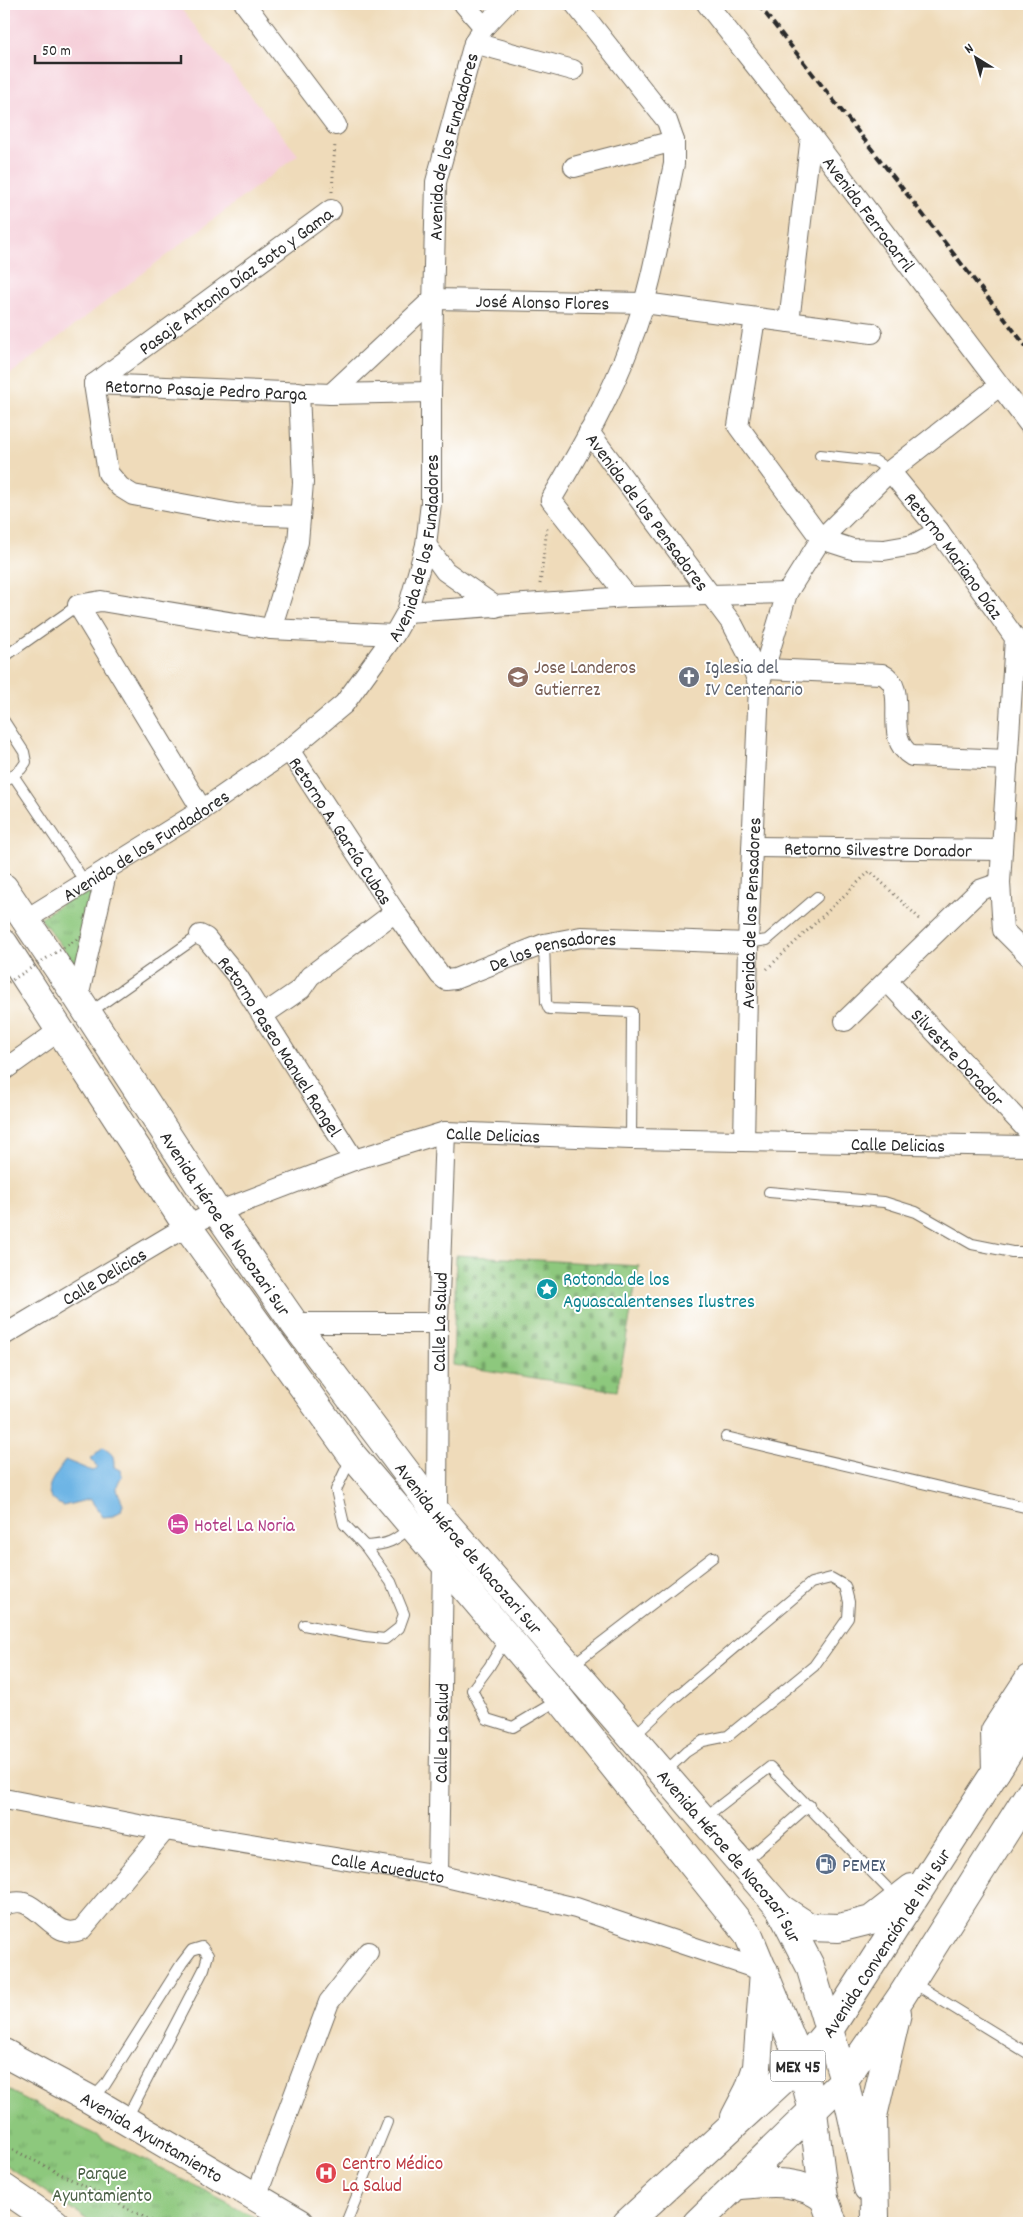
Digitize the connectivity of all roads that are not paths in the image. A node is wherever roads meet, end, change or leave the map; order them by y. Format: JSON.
{"nodes":[{"id":1,"x":245,"y":4,"type":"edge"},
{"id":2,"x":464,"y":4,"type":"edge"},
{"id":3,"x":506,"y":4,"type":"edge"},
{"id":4,"x":575,"y":4,"type":"edge"},
{"id":5,"x":707,"y":4,"type":"edge"},
{"id":6,"x":479,"y":35,"type":"junction"},
{"id":7,"x":573,"y":70,"type":"dead end"},
{"id":8,"x":336,"y":125,"type":"road end"},
{"id":9,"x":811,"y":136,"type":"junction"},
{"id":10,"x":674,"y":141,"type":"junction"},
{"id":11,"x":574,"y":167,"type":"dead end"},
{"id":12,"x":331,"y":210,"type":"road end"},
{"id":13,"x":433,"y":299,"type":"junction"},
{"id":14,"x":644,"y":303,"type":"junction"},
{"id":15,"x":754,"y":318,"type":"junction"},
{"id":16,"x":789,"y":322,"type":"junction"},
{"id":17,"x":872,"y":333,"type":"dead end"},
{"id":18,"x":94,"y":384,"type":"junction"},
{"id":19,"x":999,"y":386,"type":"junction"},
{"id":20,"x":299,"y":392,"type":"junction"},
{"id":21,"x":431,"y":392,"type":"junction"},
{"id":22,"x":331,"y":394,"type":"junction"},
{"id":23,"x":1029,"y":424,"type":"edge"},
{"id":24,"x":589,"y":432,"type":"junction"},
{"id":25,"x":820,"y":455,"type":"dead end"},
{"id":26,"x":890,"y":471,"type":"junction"},
{"id":27,"x":300,"y":516,"type":"junction"},
{"id":28,"x":939,"y":531,"type":"junction"},
{"id":29,"x":821,"y":538,"type":"junction"},
{"id":30,"x":426,"y":545,"type":"junction"},
{"id":31,"x":786,"y":594,"type":"junction"},
{"id":32,"x":710,"y":595,"type":"junction"},
{"id":33,"x":628,"y":597,"type":"junction"},
{"id":34,"x":78,"y":605,"type":"junction"},
{"id":35,"x":496,"y":607,"type":"junction"},
{"id":36,"x":407,"y":612,"type":"junction"},
{"id":37,"x":271,"y":629,"type":"junction"},
{"id":38,"x":394,"y":635,"type":"junction"},
{"id":39,"x":4,"y":657,"type":"edge"},
{"id":40,"x":762,"y":677,"type":"junction"},
{"id":41,"x":4,"y":721,"type":"edge"},
{"id":42,"x":289,"y":750,"type":"junction"},
{"id":43,"x":1008,"y":760,"type":"junction"},
{"id":44,"x":13,"y":775,"type":"junction"},
{"id":45,"x":4,"y":782,"type":"edge"},
{"id":46,"x":202,"y":810,"type":"junction"},
{"id":47,"x":753,"y":848,"type":"junction"},
{"id":48,"x":1002,"y":850,"type":"junction"},
{"id":49,"x":107,"y":869,"type":"junction"},
{"id":50,"x":85,"y":882,"type":"junction"},
{"id":51,"x":1000,"y":883,"type":"junction"},
{"id":52,"x":4,"y":888,"type":"edge"},
{"id":53,"x":817,"y":897,"type":"dead end"},
{"id":54,"x":395,"y":912,"type":"junction"},
{"id":55,"x":25,"y":920,"type":"junction"},
{"id":56,"x":200,"y":935,"type":"joint"},
{"id":57,"x":748,"y":943,"type":"junction"},
{"id":58,"x":4,"y":944,"type":"edge"},
{"id":59,"x":544,"y":944,"type":"junction"},
{"id":60,"x":1029,"y":956,"type":"edge"},
{"id":61,"x":887,"y":981,"type":"junction"},
{"id":62,"x":83,"y":1006,"type":"junction"},
{"id":63,"x":263,"y":1015,"type":"junction"},
{"id":64,"x":845,"y":1022,"type":"dead end"},
{"id":65,"x":60,"y":1030,"type":"junction"},
{"id":66,"x":4,"y":1070,"type":"edge"},
{"id":67,"x":445,"y":1132,"type":"junction"},
{"id":68,"x":1029,"y":1132,"type":"edge"},
{"id":69,"x":631,"y":1138,"type":"junction"},
{"id":70,"x":744,"y":1141,"type":"junction"},
{"id":71,"x":1029,"y":1146,"type":"edge"},
{"id":72,"x":354,"y":1160,"type":"junction"},
{"id":73,"x":769,"y":1192,"type":"dead end"},
{"id":74,"x":217,"y":1212,"type":"junction"},
{"id":75,"x":187,"y":1226,"type":"junction"},
{"id":76,"x":1029,"y":1252,"type":"edge"},
{"id":77,"x":294,"y":1323,"type":"junction"},
{"id":78,"x":438,"y":1323,"type":"junction"},
{"id":79,"x":4,"y":1335,"type":"edge"},
{"id":80,"x":726,"y":1437,"type":"dead end"},
{"id":81,"x":352,"y":1455,"type":"junction"},
{"id":82,"x":1029,"y":1508,"type":"edge"},
{"id":83,"x":437,"y":1513,"type":"junction"},
{"id":84,"x":412,"y":1526,"type":"junction"},
{"id":85,"x":365,"y":1546,"type":"junction"},
{"id":86,"x":713,"y":1557,"type":"dead end"},
{"id":87,"x":443,"y":1562,"type":"junction"},
{"id":88,"x":304,"y":1625,"type":"dead end"},
{"id":89,"x":506,"y":1638,"type":"junction"},
{"id":90,"x":570,"y":1666,"type":"junction"},
{"id":91,"x":1029,"y":1679,"type":"edge"},
{"id":92,"x":560,"y":1699,"type":"junction"},
{"id":93,"x":1029,"y":1720,"type":"edge"},
{"id":94,"x":632,"y":1737,"type":"junction"},
{"id":95,"x":996,"y":1771,"type":"junction"},
{"id":96,"x":663,"y":1773,"type":"junction"},
{"id":97,"x":4,"y":1800,"type":"edge"},
{"id":98,"x":809,"y":1805,"type":"junction"},
{"id":99,"x":1023,"y":1809,"type":"edge"},
{"id":100,"x":703,"y":1819,"type":"junction"},
{"id":101,"x":165,"y":1830,"type":"junction"},
{"id":102,"x":742,"y":1864,"type":"junction"},
{"id":103,"x":438,"y":1874,"type":"junction"},
{"id":104,"x":903,"y":1903,"type":"junction"},
{"id":105,"x":4,"y":1905,"type":"edge"},
{"id":106,"x":780,"y":1908,"type":"junction"},
{"id":107,"x":368,"y":1952,"type":"dead end"},
{"id":108,"x":764,"y":1971,"type":"junction"},
{"id":109,"x":906,"y":1989,"type":"junction"},
{"id":110,"x":830,"y":2030,"type":"junction"},
{"id":111,"x":4,"y":2053,"type":"edge"},
{"id":112,"x":1029,"y":2054,"type":"edge"},
{"id":113,"x":801,"y":2063,"type":"junction"},
{"id":114,"x":844,"y":2080,"type":"junction"},
{"id":115,"x":91,"y":2100,"type":"junction"},
{"id":116,"x":813,"y":2112,"type":"junction"},
{"id":117,"x":126,"y":2120,"type":"junction"},
{"id":118,"x":387,"y":2122,"type":"dead end"},
{"id":119,"x":729,"y":2129,"type":"junction"},
{"id":120,"x":738,"y":2185,"type":"junction"},
{"id":121,"x":4,"y":2188,"type":"edge"},
{"id":122,"x":256,"y":2198,"type":"junction"},
{"id":123,"x":824,"y":2198,"type":"junction"},
{"id":124,"x":876,"y":2221,"type":"edge"},
{"id":125,"x":55,"y":2223,"type":"edge"},
{"id":126,"x":300,"y":2223,"type":"edge"},
{"id":127,"x":346,"y":2223,"type":"edge"},
{"id":128,"x":627,"y":2223,"type":"edge"},
{"id":129,"x":697,"y":2223,"type":"edge"},
{"id":130,"x":833,"y":2223,"type":"edge"}],
"edges":[{"from":1,"to":8,"type":"street"},
{"from":2,"to":6,"type":"street"},
{"from":3,"to":6,"type":"street","name":"Avenida de los Fundadores"},
{"from":4,"to":10,"type":"street"},
{"from":5,"to":9,"type":"street","name":"Avenida Ferrocarril"},
{"from":6,"to":7,"type":"street"},
{"from":6,"to":13,"type":"street","name":"Avenida de los Fundadores"},
{"from":9,"to":16,"type":"street"},
{"from":9,"to":19,"type":"street","name":"Avenida Ferrocarril"},
{"from":10,"to":11,"type":"street"},
{"from":10,"to":14,"type":"street","name":"Avenida de los Pensadores"},
{"from":12,"to":18,"type":"street","name":"Pasaje Antonio Díaz Soto y Gama"},
{"from":13,"to":14,"type":"street","name":"José Alonso Flores"},
{"from":13,"to":21,"type":"street","name":"Avenida de los Fundadores"},
{"from":13,"to":22,"type":"street"},
{"from":14,"to":15,"type":"street","name":"José Alonso Flores"},
{"from":14,"to":24,"type":"street","name":"Avenida de los Pensadores"},
{"from":15,"to":16,"type":"street","name":"José Alonso Flores"},
{"from":15,"to":29,"type":"street"},
{"from":16,"to":17,"type":"street","name":"José Alonso Flores"},
{"from":18,"to":20,"type":"street","name":"Retorno Pasaje Pedro Parga"},
{"from":18,"to":27,"type":"street","name":"Retorno Pasaje Pedro Parga"},
{"from":19,"to":23,"type":"street","name":"Avenida Ferrocarril"},
{"from":19,"to":26,"type":"street","name":"Avenida de los Pensadores"},
{"from":20,"to":22,"type":"street","name":"Retorno Pasaje Pedro Parga"},
{"from":20,"to":27,"type":"street"},
{"from":21,"to":22,"type":"street","name":"Retorno Pasaje Pedro Parga"},
{"from":21,"to":30,"type":"street","name":"Avenida de los Fundadores"},
{"from":24,"to":32,"type":"street","name":"Avenida de los Pensadores"},
{"from":24,"to":33,"type":"street"},
{"from":25,"to":26,"type":"lane"},
{"from":26,"to":28,"type":"street","name":"Retorno Mariano Díaz"},
{"from":26,"to":29,"type":"street","name":"Avenida de los Pensadores"},
{"from":27,"to":37,"type":"street"},
{"from":28,"to":29,"type":"street"},
{"from":28,"to":43,"type":"street","name":"Retorno Mariano Díaz"},
{"from":29,"to":31,"type":"street","name":"Avenida de los Pensadores"},
{"from":30,"to":35,"type":"street"},
{"from":30,"to":36,"type":"street","name":"Avenida de los Fundadores"},
{"from":31,"to":32,"type":"street"},
{"from":31,"to":40,"type":"street","name":"Avenida de los Pensadores"},
{"from":32,"to":33,"type":"street"},
{"from":32,"to":40,"type":"street","name":"Avenida de los Pensadores"},
{"from":33,"to":35,"type":"street"},
{"from":34,"to":37,"type":"street"},
{"from":34,"to":39,"type":"lane"},
{"from":34,"to":46,"type":"street"},
{"from":35,"to":36,"type":"street"},
{"from":36,"to":38,"type":"street","name":"Avenida de los Fundadores"},
{"from":37,"to":38,"type":"street"},
{"from":38,"to":42,"type":"street","name":"Avenida de los Fundadores"},
{"from":40,"to":43,"type":"street"},
{"from":40,"to":47,"type":"street","name":"Avenida de los Pensadores"},
{"from":41,"to":44,"type":"lane"},
{"from":42,"to":46,"type":"street","name":"Avenida de los Fundadores"},
{"from":42,"to":54,"type":"street","name":"Retorno A. García Cubas"},
{"from":43,"to":48,"type":"street","name":"Retorno Mariano Díaz"},
{"from":44,"to":45,"type":"lane"},
{"from":44,"to":50,"type":"lane"},
{"from":46,"to":49,"type":"street","name":"Avenida de los Fundadores"},
{"from":47,"to":48,"type":"street","name":"Retorno Silvestre Dorador"},
{"from":47,"to":57,"type":"street","name":"Avenida de los Pensadores"},
{"from":48,"to":51,"type":"street","name":"Retorno Mariano Díaz"},
{"from":49,"to":50,"type":"street","name":"Avenida de los Fundadores"},
{"from":49,"to":62,"type":"street"},
{"from":50,"to":55,"type":"street","name":"Avenida de los Fundadores"},
{"from":51,"to":60,"type":"street","name":"Retorno Mariano Díaz"},
{"from":51,"to":61,"type":"street"},
{"from":52,"to":55,"type":"main road","name":"Avenida Héroe de Nacozari Sur"},
{"from":53,"to":57,"type":"lane"},
{"from":54,"to":59,"type":"street","name":"De los Pensadores"},
{"from":54,"to":63,"type":"street"},
{"from":55,"to":62,"type":"main road","name":"Avenida Héroe de Nacozari Sur"},
{"from":56,"to":62,"type":"lane"},
{"from":56,"to":63,"type":"street","name":"Retorno Paseo Manuel Rangel"},
{"from":57,"to":59,"type":"street","name":"De los Pensadores"},
{"from":57,"to":70,"type":"street","name":"Avenida de los Pensadores"},
{"from":58,"to":65,"type":"main road","name":"Avenida Héroe de Nacozari Sur"},
{"from":59,"to":69,"type":"lane"},
{"from":61,"to":64,"type":"street"},
{"from":61,"to":68,"type":"street","name":"Silvestre Dorador"},
{"from":62,"to":74,"type":"main road","name":"Avenida Héroe de Nacozari Sur"},
{"from":63,"to":72,"type":"street","name":"Retorno Paseo Manuel Rangel"},
{"from":65,"to":66,"type":"street"},
{"from":65,"to":75,"type":"main road","name":"Avenida Héroe de Nacozari Sur"},
{"from":67,"to":69,"type":"street","name":"Calle Delicias"},
{"from":67,"to":72,"type":"street","name":"Calle Delicias"},
{"from":67,"to":78,"type":"street","name":"Calle La Salud"},
{"from":69,"to":70,"type":"street","name":"Calle Delicias"},
{"from":70,"to":71,"type":"street","name":"Calle Delicias"},
{"from":72,"to":74,"type":"street","name":"Calle Delicias"},
{"from":73,"to":76,"type":"lane"},
{"from":74,"to":75,"type":"street","name":"Calle Delicias"},
{"from":74,"to":77,"type":"main road","name":"Avenida Héroe de Nacozari Sur"},
{"from":75,"to":79,"type":"street","name":"Calle Delicias"},
{"from":75,"to":81,"type":"main road","name":"Avenida Héroe de Nacozari Sur"},
{"from":77,"to":78,"type":"street"},
{"from":77,"to":83,"type":"main road","name":"Avenida Héroe de Nacozari Sur"},
{"from":78,"to":83,"type":"street","name":"Calle La Salud"},
{"from":80,"to":82,"type":"lane"},
{"from":81,"to":84,"type":"main road","name":"Avenida Héroe de Nacozari Sur"},
{"from":81,"to":85,"type":"lane"},
{"from":83,"to":90,"type":"main road","name":"Avenida Héroe de Nacozari Sur"},
{"from":84,"to":85,"type":"lane"},
{"from":84,"to":87,"type":"main road","name":"Avenida Héroe de Nacozari Sur"},
{"from":85,"to":88,"type":"lane"},
{"from":86,"to":90,"type":"lane"},
{"from":87,"to":89,"type":"main road","name":"Avenida Héroe de Nacozari Sur"},
{"from":87,"to":103,"type":"street","name":"Calle La Salud"},
{"from":89,"to":92,"type":"main road","name":"Avenida Héroe de Nacozari Sur"},
{"from":89,"to":92,"type":"lane"},
{"from":90,"to":94,"type":"main road","name":"Avenida Héroe de Nacozari Sur"},
{"from":91,"to":95,"type":"main road"},
{"from":92,"to":108,"type":"main road","name":"Avenida Héroe de Nacozari Sur"},
{"from":93,"to":95,"type":"main road","name":"Avenida Convención de 1914 Sur"},
{"from":94,"to":96,"type":"main road","name":"Avenida Héroe de Nacozari Sur"},
{"from":94,"to":96,"type":"lane"},
{"from":95,"to":104,"type":"main road","name":"Avenida Convención de 1914 Sur"},
{"from":96,"to":100,"type":"main road","name":"Avenida Héroe de Nacozari Sur"},
{"from":97,"to":101,"type":"street","name":"Calle Acueducto"},
{"from":98,"to":100,"type":"lane"},
{"from":98,"to":102,"type":"lane"},
{"from":98,"to":104,"type":"lane"},
{"from":99,"to":109,"type":"main road","number":"MEX 45"},
{"from":100,"to":102,"type":"main road","name":"Avenida Héroe de Nacozari Sur"},
{"from":101,"to":103,"type":"street","name":"Calle Acueducto"},
{"from":101,"to":105,"type":"street"},
{"from":102,"to":106,"type":"main road","name":"Avenida Héroe de Nacozari Sur"},
{"from":103,"to":108,"type":"street","name":"Calle Acueducto"},
{"from":104,"to":106,"type":"main road"},
{"from":104,"to":110,"type":"main road","name":"Avenida Convención de 1914 Sur","number":"MEX 45"},
{"from":106,"to":110,"type":"main road","name":"Avenida Héroe de Nacozari Sur"},
{"from":107,"to":122,"type":"street"},
{"from":108,"to":113,"type":"main road","name":"Avenida Héroe de Nacozari Sur"},
{"from":108,"to":119,"type":"main road"},
{"from":109,"to":112,"type":"lane"},
{"from":109,"to":114,"type":"main road","number":"MEX 45"},
{"from":109,"to":124,"type":"main road"},
{"from":110,"to":113,"type":"main road","name":"Avenida Convención de 1914 Sur","number":"MEX 45"},
{"from":110,"to":114,"type":"main road","name":"Avenida Héroe de Nacozari Sur"},
{"from":111,"to":115,"type":"main road","name":"Avenida Ayuntamiento"},
{"from":113,"to":116,"type":"main road","name":"Avenida Héroe de Nacozari Sur"},
{"from":113,"to":119,"type":"main road","name":"Avenida Convención de 1914 Sur","number":"MEX 45"},
{"from":114,"to":116,"type":"main road","number":"MEX 45"},
{"from":114,"to":124,"type":"main road","name":"Avenida Héroe de Nacozari Sur"},
{"from":115,"to":117,"type":"main road","name":"Avenida Ayuntamiento"},
{"from":115,"to":117,"type":"lane"},
{"from":116,"to":120,"type":"main road","number":"MEX 45"},
{"from":116,"to":123,"type":"main road","name":"Avenida Héroe de Nacozari Sur"},
{"from":117,"to":122,"type":"main road","name":"Avenida Ayuntamiento"},
{"from":118,"to":127,"type":"lane"},
{"from":119,"to":128,"type":"main road","name":"Avenida Convención de 1914 Sur","number":"MEX 45"},
{"from":120,"to":123,"type":"main road"},
{"from":120,"to":129,"type":"main road","number":"MEX 45"},
{"from":121,"to":125,"type":"main road"},
{"from":122,"to":126,"type":"main road","name":"Avenida Ayuntamiento"},
{"from":123,"to":130,"type":"main road","name":"Avenida Héroe de Nacozari Sur"}]}
